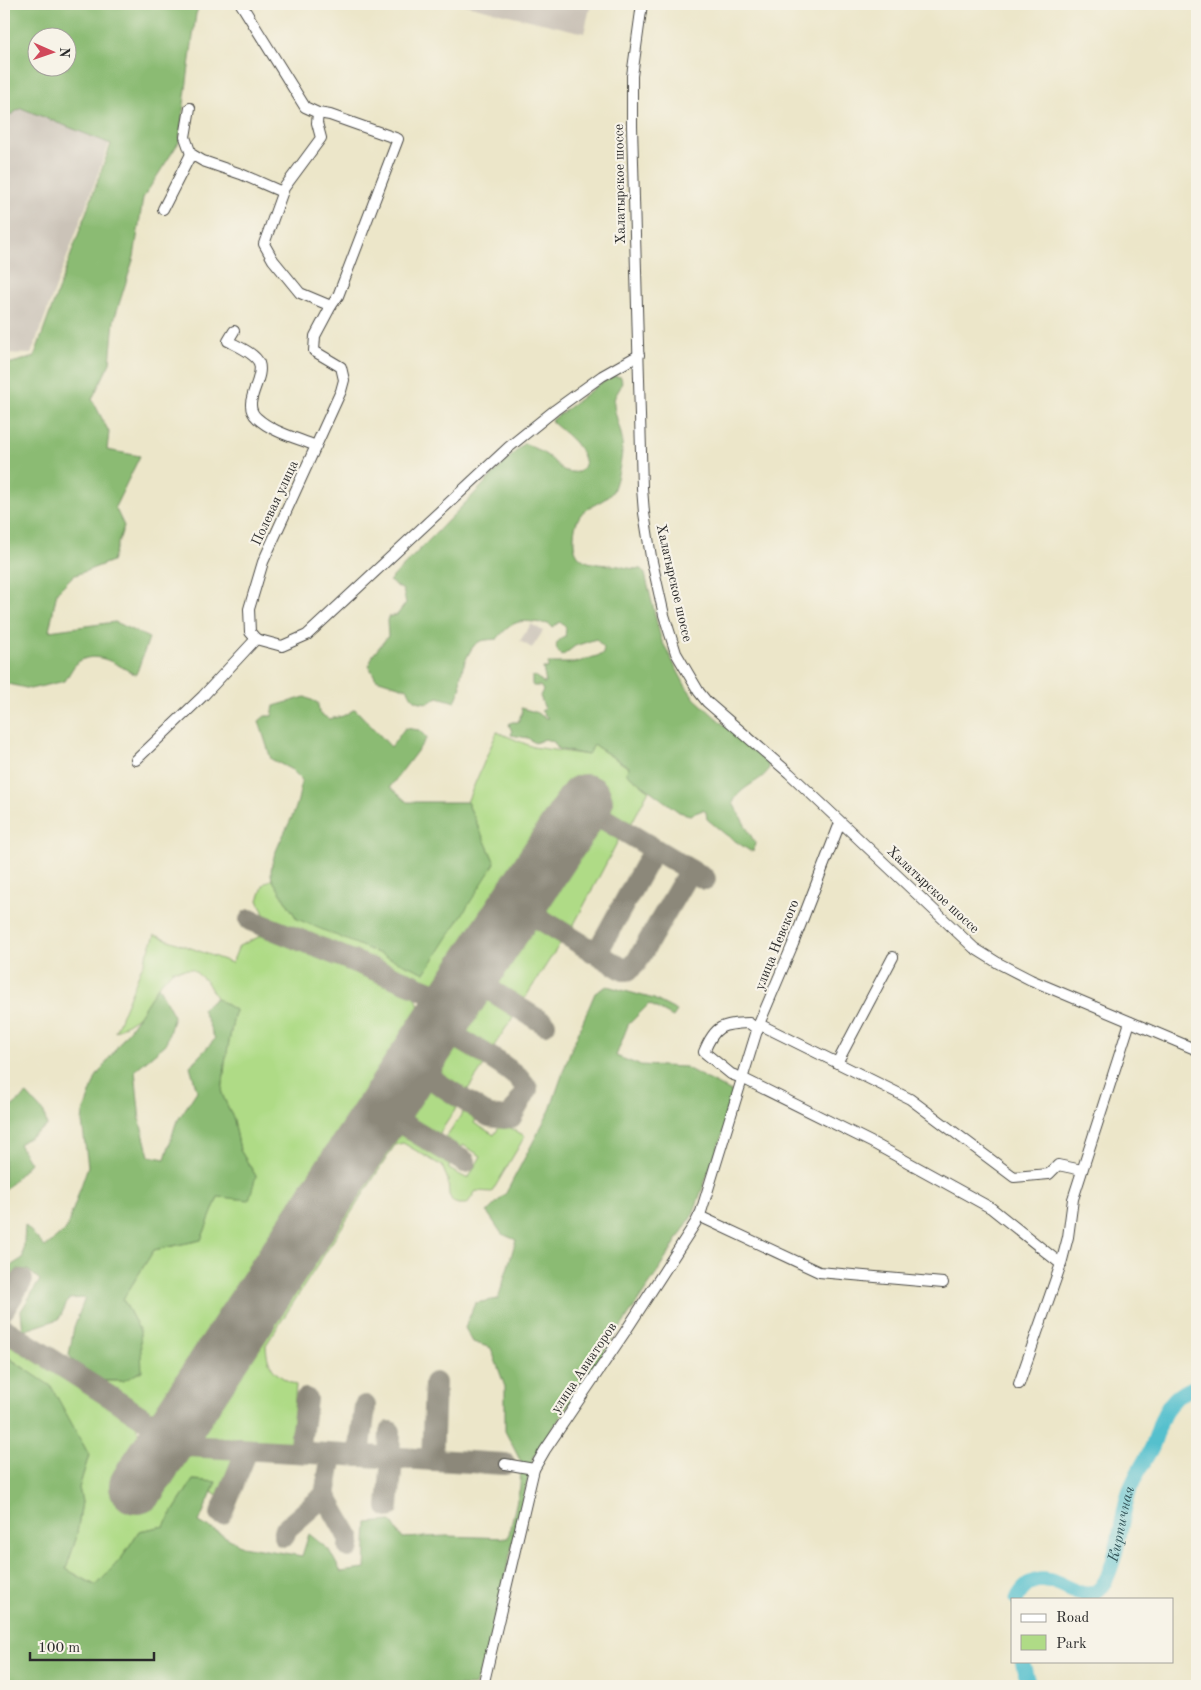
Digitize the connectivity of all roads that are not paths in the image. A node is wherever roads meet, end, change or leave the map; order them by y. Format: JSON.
{"nodes":[{"id":1,"x":241,"y":4,"type":"edge"},
{"id":2,"x":642,"y":4,"type":"edge"},
{"id":3,"x":190,"y":108,"type":"dead end"},
{"id":4,"x":318,"y":113,"type":"junction"},
{"id":5,"x":190,"y":154,"type":"junction"},
{"id":6,"x":282,"y":192,"type":"junction"},
{"id":7,"x":163,"y":209,"type":"dead end"},
{"id":8,"x":331,"y":306,"type":"junction"},
{"id":9,"x":234,"y":331,"type":"dead end"},
{"id":10,"x":639,"y":355,"type":"junction"},
{"id":11,"x":316,"y":446,"type":"junction"},
{"id":12,"x":256,"y":639,"type":"junction"},
{"id":13,"x":136,"y":760,"type":"dead end"},
{"id":14,"x":840,"y":823,"type":"junction"},
{"id":15,"x":893,"y":957,"type":"dead end"},
{"id":16,"x":1130,"y":1022,"type":"junction"},
{"id":17,"x":758,"y":1027,"type":"junction"},
{"id":18,"x":1197,"y":1050,"type":"edge"},
{"id":19,"x":837,"y":1063,"type":"junction"},
{"id":20,"x":742,"y":1078,"type":"junction"},
{"id":21,"x":1082,"y":1170,"type":"junction"},
{"id":22,"x":699,"y":1216,"type":"junction"},
{"id":23,"x":1061,"y":1264,"type":"junction"},
{"id":24,"x":943,"y":1283,"type":"dead end"},
{"id":25,"x":1019,"y":1384,"type":"dead end"},
{"id":26,"x":505,"y":1464,"type":"dead end"},
{"id":27,"x":534,"y":1469,"type":"junction"},
{"id":28,"x":484,"y":1686,"type":"edge"}],
"edges":[{"from":1,"to":4,"type":"street"},
{"from":2,"to":10,"type":"street","name":"Халатырское шоссе"},
{"from":3,"to":5,"type":"street"},
{"from":4,"to":6,"type":"street"},
{"from":4,"to":8,"type":"street"},
{"from":5,"to":6,"type":"street"},
{"from":5,"to":7,"type":"street"},
{"from":6,"to":8,"type":"street"},
{"from":8,"to":11,"type":"street","name":"Полевая улица"},
{"from":9,"to":11,"type":"street"},
{"from":10,"to":12,"type":"street"},
{"from":10,"to":14,"type":"street","name":"Халатырское шоссе"},
{"from":11,"to":12,"type":"street","name":"Полевая улица"},
{"from":12,"to":13,"type":"street"},
{"from":14,"to":16,"type":"street","name":"Халатырское шоссе"},
{"from":14,"to":17,"type":"street","name":"улица Невского"},
{"from":15,"to":19,"type":"street"},
{"from":16,"to":18,"type":"street","name":"Халатырское шоссе"},
{"from":16,"to":21,"type":"street"},
{"from":17,"to":19,"type":"street"},
{"from":17,"to":20,"type":"street","name":"улица Невского"},
{"from":17,"to":20,"type":"street"},
{"from":19,"to":21,"type":"street"},
{"from":20,"to":22,"type":"street","name":"улица Авиаторов"},
{"from":20,"to":23,"type":"street"},
{"from":21,"to":23,"type":"street"},
{"from":22,"to":24,"type":"street"},
{"from":22,"to":27,"type":"street","name":"улица Авиаторов"},
{"from":23,"to":25,"type":"street"},
{"from":26,"to":27,"type":"street"},
{"from":27,"to":28,"type":"street","name":"улица Авиаторов"}]}
